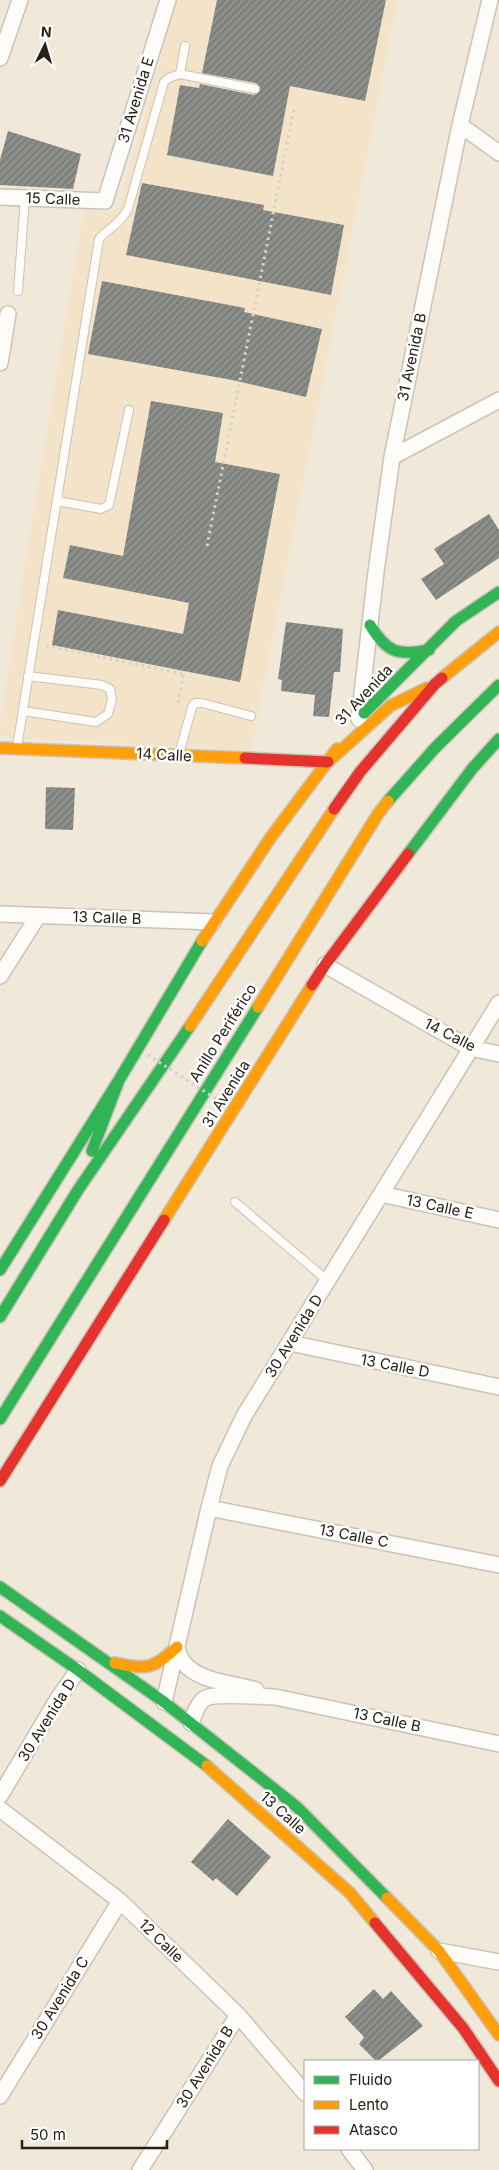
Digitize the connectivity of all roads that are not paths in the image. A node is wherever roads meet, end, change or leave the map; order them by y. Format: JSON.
{"nodes":[{"id":1,"x":20,"y":0,"type":"edge"},
{"id":2,"x":168,"y":0,"type":"edge"},
{"id":3,"x":490,"y":0,"type":"edge"},
{"id":4,"x":185,"y":46,"type":"dead end"},
{"id":5,"x":0,"y":58,"type":"edge"},
{"id":6,"x":180,"y":74,"type":"junction"},
{"id":7,"x":255,"y":89,"type":"dead end"},
{"id":8,"x":460,"y":125,"type":"junction"},
{"id":9,"x":499,"y":153,"type":"edge"},
{"id":10,"x":0,"y":197,"type":"edge"},
{"id":11,"x":25,"y":198,"type":"junction"},
{"id":12,"x":105,"y":201,"type":"joint"},
{"id":13,"x":18,"y":290,"type":"dead end"},
{"id":14,"x":8,"y":314,"type":"dead end"},
{"id":15,"x":0,"y":363,"type":"edge"},
{"id":16,"x":499,"y":400,"type":"edge"},
{"id":17,"x":129,"y":410,"type":"dead end"},
{"id":18,"x":392,"y":457,"type":"junction"},
{"id":19,"x":56,"y":502,"type":"junction"},
{"id":20,"x":499,"y":592,"type":"edge"},
{"id":21,"x":370,"y":624,"type":"junction"},
{"id":22,"x":499,"y":632,"type":"edge"},
{"id":23,"x":429,"y":650,"type":"junction"},
{"id":24,"x":28,"y":676,"type":"junction"},
{"id":25,"x":435,"y":684,"type":"junction"},
{"id":26,"x":499,"y":685,"type":"edge"},
{"id":27,"x":23,"y":711,"type":"junction"},
{"id":28,"x":251,"y":716,"type":"dead end"},
{"id":29,"x":359,"y":719,"type":"junction"},
{"id":30,"x":499,"y":739,"type":"edge"},
{"id":31,"x":0,"y":748,"type":"edge"},
{"id":32,"x":17,"y":749,"type":"junction"},
{"id":33,"x":178,"y":756,"type":"junction"},
{"id":34,"x":328,"y":762,"type":"junction"},
{"id":35,"x":0,"y":914,"type":"edge"},
{"id":36,"x":38,"y":916,"type":"junction"},
{"id":37,"x":213,"y":922,"type":"junction"},
{"id":38,"x":325,"y":965,"type":"junction"},
{"id":39,"x":0,"y":976,"type":"edge"},
{"id":40,"x":499,"y":1003,"type":"edge"},
{"id":41,"x":470,"y":1048,"type":"junction"},
{"id":42,"x":499,"y":1054,"type":"edge"},
{"id":43,"x":119,"y":1080,"type":"junction"},
{"id":44,"x":78,"y":1190,"type":"junction"},
{"id":45,"x":380,"y":1194,"type":"junction"},
{"id":46,"x":235,"y":1202,"type":"dead end"},
{"id":47,"x":499,"y":1220,"type":"edge"},
{"id":48,"x":0,"y":1270,"type":"edge"},
{"id":49,"x":328,"y":1281,"type":"junction"},
{"id":50,"x":0,"y":1317,"type":"edge"},
{"id":51,"x":290,"y":1343,"type":"junction"},
{"id":52,"x":499,"y":1387,"type":"edge"},
{"id":53,"x":0,"y":1420,"type":"edge"},
{"id":54,"x":0,"y":1481,"type":"edge"},
{"id":55,"x":209,"y":1508,"type":"junction"},
{"id":56,"x":499,"y":1565,"type":"edge"},
{"id":57,"x":0,"y":1587,"type":"edge"},
{"id":58,"x":0,"y":1616,"type":"edge"},
{"id":59,"x":177,"y":1647,"type":"junction"},
{"id":60,"x":106,"y":1661,"type":"junction"},
{"id":61,"x":78,"y":1670,"type":"junction"},
{"id":62,"x":275,"y":1697,"type":"junction"},
{"id":63,"x":164,"y":1702,"type":"junction"},
{"id":64,"x":191,"y":1723,"type":"junction"},
{"id":65,"x":499,"y":1744,"type":"edge"},
{"id":66,"x":0,"y":1796,"type":"edge"},
{"id":67,"x":0,"y":1809,"type":"edge"},
{"id":68,"x":120,"y":1901,"type":"junction"},
{"id":69,"x":439,"y":1951,"type":"junction"},
{"id":70,"x":499,"y":1962,"type":"edge"},
{"id":71,"x":238,"y":2015,"type":"junction"},
{"id":72,"x":499,"y":2035,"type":"edge"},
{"id":73,"x":499,"y":2081,"type":"edge"},
{"id":74,"x":304,"y":2092,"type":"edge"},
{"id":75,"x":0,"y":2096,"type":"edge"},
{"id":76,"x":350,"y":2150,"type":"edge"},
{"id":77,"x":140,"y":2170,"type":"edge"},
{"id":78,"x":365,"y":2170,"type":"edge"}],
"edges":[{"from":1,"to":5,"type":"street"},
{"from":2,"to":12,"type":"street","name":"31 Avenida E"},
{"from":3,"to":8,"type":"street","name":"31 Avenida B"},
{"from":4,"to":6,"type":"lane"},
{"from":6,"to":7,"type":"lane"},
{"from":6,"to":19,"type":"lane"},
{"from":8,"to":9,"type":"street"},
{"from":8,"to":18,"type":"street","name":"31 Avenida B"},
{"from":10,"to":11,"type":"street","name":"15 Calle"},
{"from":11,"to":12,"type":"street","name":"15 Calle"},
{"from":11,"to":13,"type":"lane"},
{"from":14,"to":15,"type":"street"},
{"from":16,"to":18,"type":"street"},
{"from":17,"to":19,"type":"lane"},
{"from":18,"to":21,"type":"street","name":"31 Avenida B"},
{"from":19,"to":24,"type":"lane"},
{"from":20,"to":23,"type":"main road","name":"31 Avenida"},
{"from":21,"to":23,"type":"main road"},
{"from":21,"to":29,"type":"street","name":"31 Avenida B"},
{"from":22,"to":25,"type":"main road","name":"Anillo Periférico"},
{"from":23,"to":29,"type":"main road","name":"31 Avenida"},
{"from":24,"to":27,"type":"lane"},
{"from":24,"to":27,"type":"lane"},
{"from":25,"to":34,"type":"main road"},
{"from":25,"to":44,"type":"main road","name":"Anillo Periférico"},
{"from":26,"to":53,"type":"main road","name":"Anillo Periférico"},
{"from":27,"to":32,"type":"lane"},
{"from":28,"to":33,"type":"lane"},
{"from":29,"to":34,"type":"main road","name":"31 Avenida"},
{"from":30,"to":38,"type":"main road","name":"31 Avenida"},
{"from":31,"to":32,"type":"main road","name":"14 Calle"},
{"from":32,"to":33,"type":"main road","name":"14 Calle"},
{"from":33,"to":34,"type":"main road","name":"14 Calle"},
{"from":34,"to":37,"type":"main road","name":"31 Avenida"},
{"from":35,"to":36,"type":"street","name":"13 Calle B"},
{"from":36,"to":37,"type":"street","name":"13 Calle B"},
{"from":36,"to":39,"type":"street"},
{"from":37,"to":43,"type":"main road","name":"31 Avenida"},
{"from":38,"to":41,"type":"street","name":"14 Calle"},
{"from":38,"to":54,"type":"main road","name":"31 Avenida"},
{"from":40,"to":41,"type":"street","name":"30 Avenida D"},
{"from":41,"to":42,"type":"street","name":"14 Calle"},
{"from":41,"to":45,"type":"street","name":"30 Avenida D"},
{"from":43,"to":44,"type":"main road"},
{"from":43,"to":48,"type":"main road","name":"31 Avenida"},
{"from":44,"to":50,"type":"main road","name":"Anillo Periférico"},
{"from":45,"to":47,"type":"street","name":"13 Calle E"},
{"from":45,"to":49,"type":"street","name":"30 Avenida D"},
{"from":46,"to":49,"type":"lane"},
{"from":49,"to":51,"type":"street","name":"30 Avenida D"},
{"from":51,"to":52,"type":"street","name":"13 Calle D"},
{"from":51,"to":55,"type":"street","name":"30 Avenida D"},
{"from":55,"to":56,"type":"street","name":"13 Calle C"},
{"from":55,"to":59,"type":"street","name":"30 Avenida D"},
{"from":57,"to":60,"type":"main road","name":"13 Calle"},
{"from":58,"to":61,"type":"main road","name":"13 Calle"},
{"from":59,"to":60,"type":"main road"},
{"from":59,"to":62,"type":"street","name":"13 Calle B"},
{"from":59,"to":63,"type":"street","name":"30 Avenida D"},
{"from":60,"to":63,"type":"main road","name":"13 Calle"},
{"from":61,"to":66,"type":"street","name":"30 Avenida D"},
{"from":61,"to":73,"type":"main road","name":"13 Calle"},
{"from":62,"to":64,"type":"street","name":"13 Calle B"},
{"from":62,"to":65,"type":"street","name":"13 Calle B"},
{"from":63,"to":64,"type":"main road","name":"13 Calle"},
{"from":64,"to":69,"type":"main road","name":"13 Calle"},
{"from":67,"to":68,"type":"street","name":"12 Calle"},
{"from":68,"to":71,"type":"street","name":"12 Calle"},
{"from":68,"to":75,"type":"street","name":"30 Avenida C"},
{"from":69,"to":70,"type":"street"},
{"from":69,"to":72,"type":"main road","name":"13 Calle"},
{"from":71,"to":74,"type":"street","name":"12 Calle"},
{"from":71,"to":77,"type":"street","name":"30 Avenida B"},
{"from":76,"to":78,"type":"street"}]}
